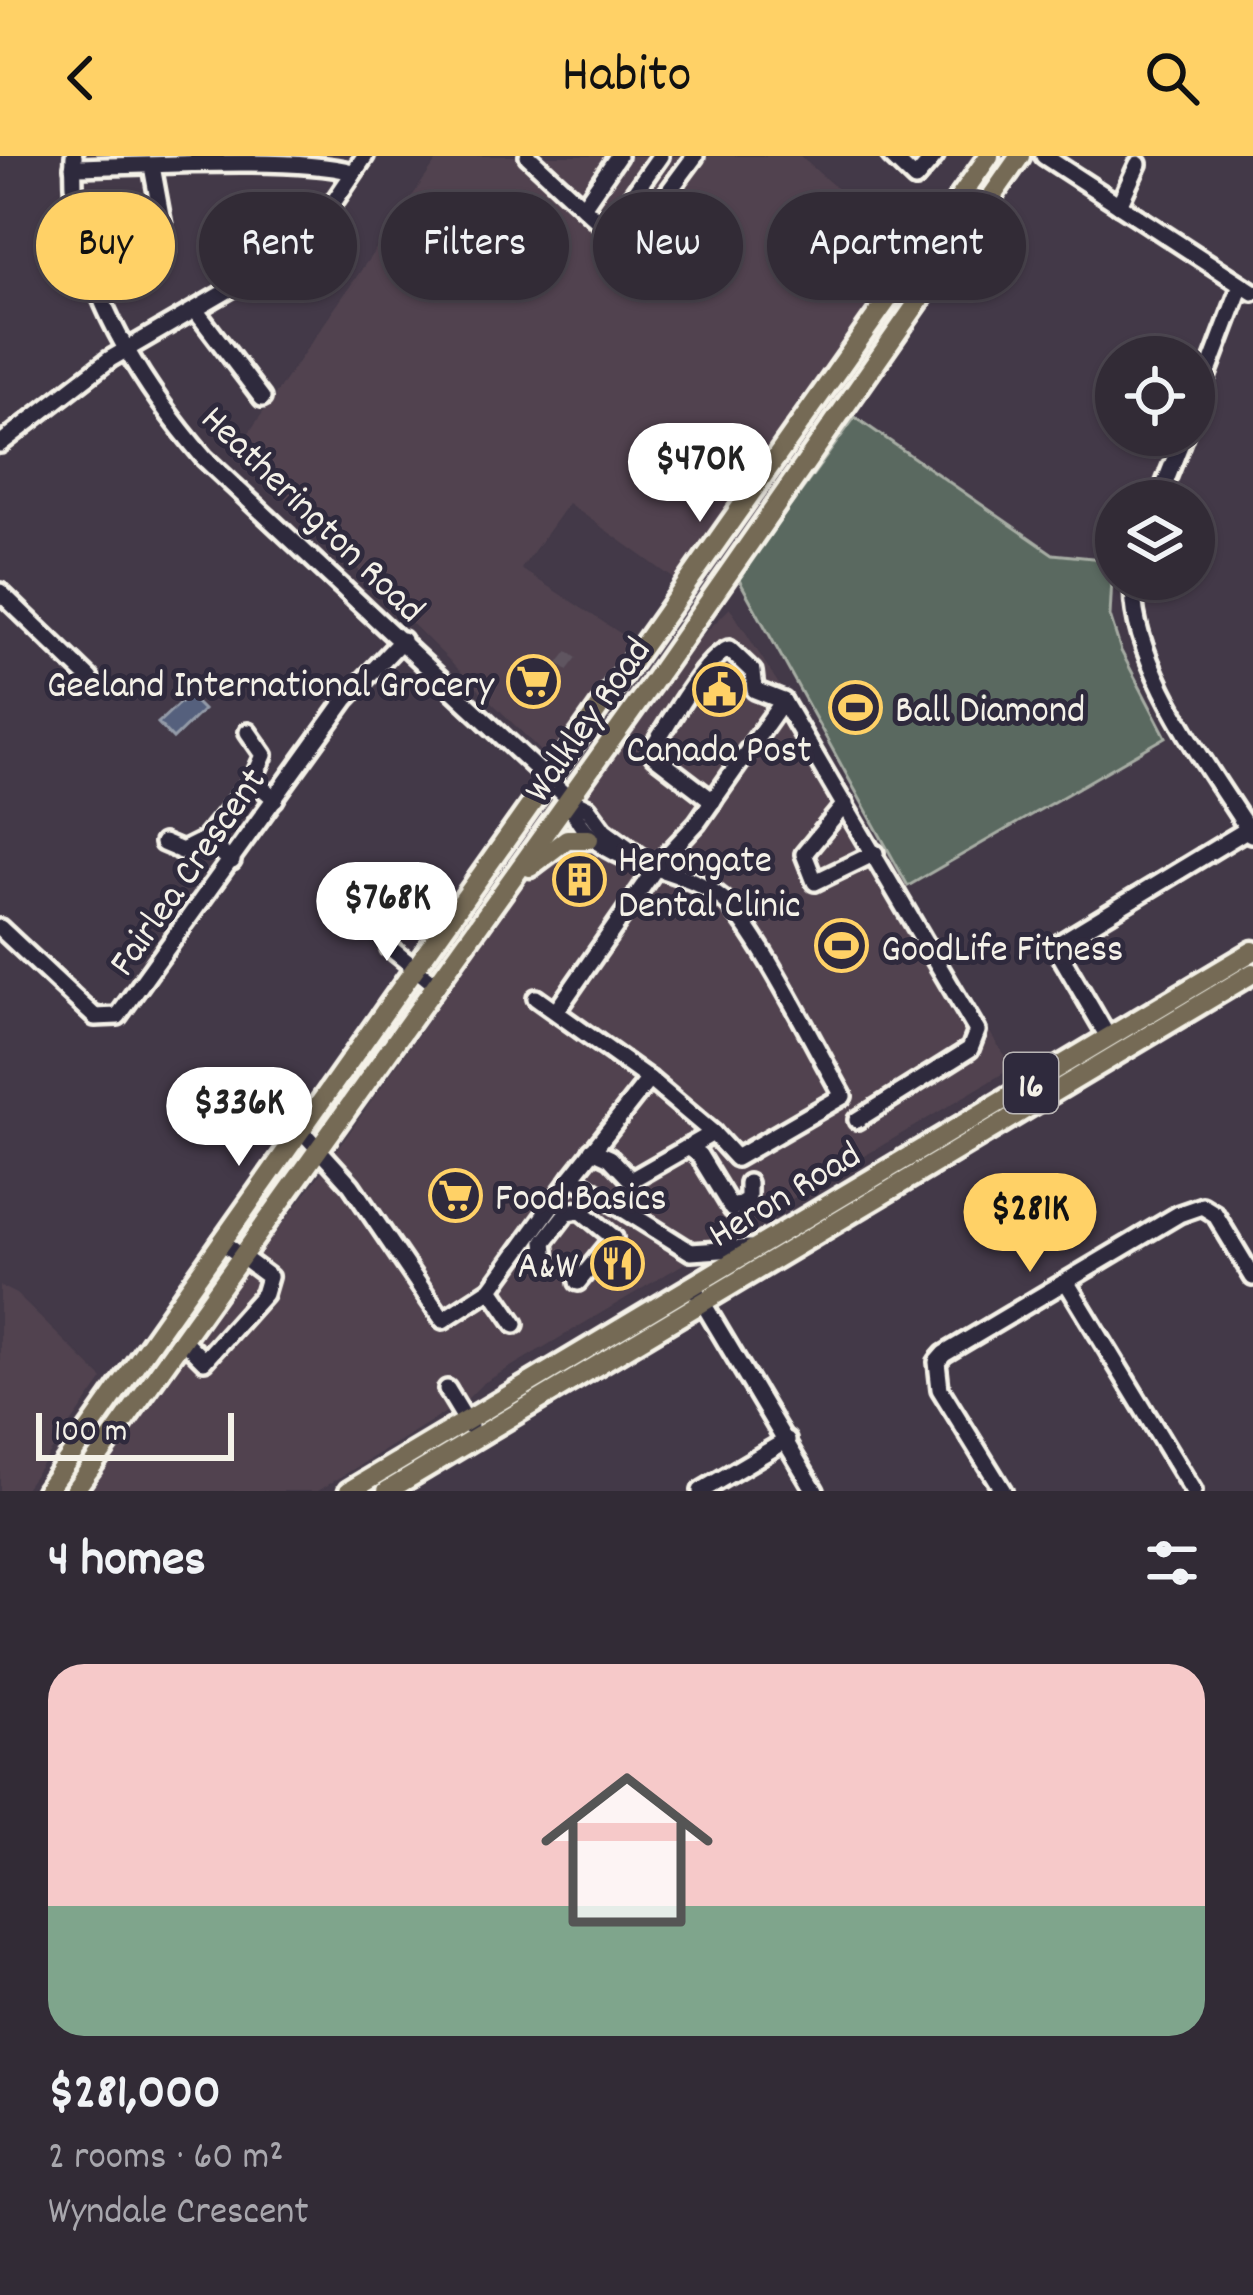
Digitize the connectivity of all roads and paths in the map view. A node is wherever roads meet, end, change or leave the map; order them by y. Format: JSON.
{"nodes":[{"id":1,"x":364,"y":156,"type":"edge"},
{"id":2,"x":528,"y":156,"type":"edge"},
{"id":3,"x":618,"y":156,"type":"edge"},
{"id":4,"x":660,"y":156,"type":"edge"},
{"id":5,"x":695,"y":156,"type":"edge"},
{"id":6,"x":891,"y":156,"type":"edge"},
{"id":7,"x":935,"y":156,"type":"edge"},
{"id":8,"x":989,"y":156,"type":"edge"},
{"id":9,"x":1020,"y":156,"type":"edge"},
{"id":10,"x":1044,"y":156,"type":"edge"},
{"id":11,"x":74,"y":161,"type":"edge"},
{"id":12,"x":1138,"y":164,"type":"dead end"},
{"id":13,"x":152,"y":166,"type":"junction"},
{"id":14,"x":352,"y":172,"type":"junction"},
{"id":15,"x":157,"y":192,"type":"edge"},
{"id":16,"x":635,"y":192,"type":"edge"},
{"id":17,"x":668,"y":192,"type":"edge"},
{"id":18,"x":1119,"y":205,"type":"junction"},
{"id":19,"x":583,"y":207,"type":"junction"},
{"id":20,"x":593,"y":216,"type":"edge"},
{"id":21,"x":1247,"y":290,"type":"edge"},
{"id":22,"x":196,"y":311,"type":"junction"},
{"id":23,"x":126,"y":350,"type":"junction"},
{"id":24,"x":1215,"y":362,"type":"edge"},
{"id":25,"x":262,"y":398,"type":"dead end"},
{"id":26,"x":0,"y":444,"type":"edge"},
{"id":27,"x":737,"y":482,"type":"dead end"},
{"id":28,"x":753,"y":496,"type":"junction"},
{"id":29,"x":679,"y":562,"type":"dead end"},
{"id":30,"x":698,"y":575,"type":"junction"},
{"id":31,"x":0,"y":592,"type":"edge"},
{"id":32,"x":1134,"y":600,"type":"edge"},
{"id":33,"x":401,"y":640,"type":"junction"},
{"id":34,"x":90,"y":679,"type":"dead end"},
{"id":35,"x":783,"y":701,"type":"junction"},
{"id":36,"x":248,"y":732,"type":"dead end"},
{"id":37,"x":254,"y":780,"type":"junction"},
{"id":38,"x":552,"y":782,"type":"junction"},
{"id":39,"x":275,"y":799,"type":"junction"},
{"id":40,"x":569,"y":799,"type":"junction"},
{"id":41,"x":713,"y":801,"type":"junction"},
{"id":42,"x":845,"y":804,"type":"junction"},
{"id":43,"x":1251,"y":833,"type":"edge"},
{"id":44,"x":589,"y":839,"type":"junction"},
{"id":45,"x":204,"y":840,"type":"junction"},
{"id":46,"x":164,"y":843,"type":"dead end"},
{"id":47,"x":875,"y":853,"type":"junction"},
{"id":48,"x":232,"y":860,"type":"junction"},
{"id":49,"x":652,"y":864,"type":"junction"},
{"id":50,"x":504,"y":890,"type":"junction"},
{"id":51,"x":0,"y":928,"type":"edge"},
{"id":52,"x":390,"y":948,"type":"dead end"},
{"id":53,"x":1253,"y":951,"type":"edge"},
{"id":54,"x":417,"y":969,"type":"junction"},
{"id":55,"x":1253,"y":973,"type":"edge"},
{"id":56,"x":437,"y":986,"type":"junction"},
{"id":57,"x":536,"y":998,"type":"dead end"},
{"id":58,"x":557,"y":1010,"type":"junction"},
{"id":59,"x":1108,"y":1037,"type":"junction"},
{"id":60,"x":649,"y":1079,"type":"junction"},
{"id":61,"x":857,"y":1120,"type":"dead end"},
{"id":62,"x":301,"y":1130,"type":"junction"},
{"id":63,"x":713,"y":1133,"type":"junction"},
{"id":64,"x":318,"y":1147,"type":"junction"},
{"id":65,"x":688,"y":1147,"type":"junction"},
{"id":66,"x":592,"y":1150,"type":"junction"},
{"id":67,"x":572,"y":1177,"type":"junction"},
{"id":68,"x":748,"y":1183,"type":"dead end"},
{"id":69,"x":221,"y":1241,"type":"junction"},
{"id":70,"x":755,"y":1247,"type":"junction"},
{"id":71,"x":241,"y":1257,"type":"junction"},
{"id":72,"x":546,"y":1260,"type":"dead end"},
{"id":73,"x":1253,"y":1276,"type":"edge"},
{"id":74,"x":578,"y":1282,"type":"dead end"},
{"id":75,"x":1067,"y":1283,"type":"junction"},
{"id":76,"x":491,"y":1289,"type":"junction"},
{"id":77,"x":697,"y":1293,"type":"junction"},
{"id":78,"x":515,"y":1324,"type":"dead end"},
{"id":79,"x":182,"y":1339,"type":"junction"},
{"id":80,"x":446,"y":1389,"type":"dead end"},
{"id":81,"x":472,"y":1430,"type":"junction"},
{"id":82,"x":787,"y":1440,"type":"junction"},
{"id":83,"x":62,"y":1469,"type":"junction"},
{"id":84,"x":46,"y":1491,"type":"edge"},
{"id":85,"x":59,"y":1491,"type":"edge"},
{"id":86,"x":74,"y":1491,"type":"edge"},
{"id":87,"x":349,"y":1491,"type":"edge"},
{"id":88,"x":387,"y":1491,"type":"edge"},
{"id":89,"x":701,"y":1491,"type":"edge"},
{"id":90,"x":815,"y":1491,"type":"edge"},
{"id":91,"x":1003,"y":1491,"type":"edge"},
{"id":92,"x":1193,"y":1491,"type":"edge"}],
"edges":[{"from":1,"to":14,"type":"street"},
{"from":2,"to":19,"type":"street"},
{"from":3,"to":19,"type":"street"},
{"from":4,"to":16,"type":"street"},
{"from":5,"to":17,"type":"street"},
{"from":6,"to":7,"type":"street"},
{"from":8,"to":28,"type":"main road","name":"Walkley Road"},
{"from":9,"to":40,"type":"main road","name":"Walkley Road"},
{"from":10,"to":18,"type":"street"},
{"from":11,"to":13,"type":"street"},
{"from":11,"to":23,"type":"street","name":"Heatherington Road"},
{"from":12,"to":18,"type":"street"},
{"from":13,"to":14,"type":"street"},
{"from":13,"to":15,"type":"street"},
{"from":14,"to":22,"type":"street"},
{"from":18,"to":21,"type":"street"},
{"from":19,"to":20,"type":"street"},
{"from":21,"to":24,"type":"street"},
{"from":22,"to":23,"type":"street"},
{"from":22,"to":25,"type":"street"},
{"from":23,"to":26,"type":"street"},
{"from":23,"to":33,"type":"street","name":"Heatherington Road"},
{"from":27,"to":28,"type":"street"},
{"from":28,"to":30,"type":"main road","name":"Walkley Road"},
{"from":29,"to":30,"type":"street"},
{"from":30,"to":38,"type":"main road","name":"Walkley Road"},
{"from":31,"to":34,"type":"street"},
{"from":32,"to":43,"type":"street"},
{"from":33,"to":38,"type":"street","name":"Heatherington Road"},
{"from":33,"to":39,"type":"street","name":"Fairlea Crescent"},
{"from":35,"to":41,"type":"street"},
{"from":35,"to":41,"type":"street"},
{"from":35,"to":42,"type":"street"},
{"from":36,"to":37,"type":"street"},
{"from":37,"to":39,"type":"street"},
{"from":37,"to":45,"type":"street"},
{"from":38,"to":40,"type":"street","name":"Heatherington Road"},
{"from":38,"to":54,"type":"main road","name":"Walkley Road"},
{"from":39,"to":48,"type":"street","name":"Fairlea Crescent"},
{"from":40,"to":44,"type":"street"},
{"from":40,"to":49,"type":"street"},
{"from":40,"to":50,"type":"main road","name":"Walkley Road"},
{"from":41,"to":49,"type":"street"},
{"from":42,"to":47,"type":"street"},
{"from":42,"to":47,"type":"street"},
{"from":43,"to":59,"type":"street"},
{"from":44,"to":49,"type":"street"},
{"from":44,"to":50,"type":"main road"},
{"from":45,"to":46,"type":"street"},
{"from":45,"to":48,"type":"street"},
{"from":47,"to":61,"type":"street"},
{"from":48,"to":51,"type":"street","name":"Fairlea Crescent"},
{"from":49,"to":58,"type":"street"},
{"from":49,"to":63,"type":"street"},
{"from":50,"to":56,"type":"main road","name":"Walkley Road"},
{"from":52,"to":54,"type":"street"},
{"from":53,"to":59,"type":"main road","name":"Heron Road","number":"16"},
{"from":54,"to":56,"type":"street"},
{"from":54,"to":62,"type":"main road","name":"Walkley Road"},
{"from":55,"to":77,"type":"main road","name":"Heron Road","number":"16"},
{"from":56,"to":64,"type":"main road","name":"Walkley Road"},
{"from":57,"to":58,"type":"street"},
{"from":58,"to":60,"type":"street"},
{"from":59,"to":70,"type":"main road","name":"Heron Road","number":"16"},
{"from":60,"to":63,"type":"street"},
{"from":60,"to":66,"type":"street"},
{"from":62,"to":64,"type":"street"},
{"from":62,"to":69,"type":"main road","name":"Walkley Road"},
{"from":63,"to":65,"type":"street"},
{"from":64,"to":71,"type":"main road","name":"Walkley Road"},
{"from":64,"to":76,"type":"street"},
{"from":65,"to":66,"type":"street"},
{"from":65,"to":68,"type":"street"},
{"from":66,"to":67,"type":"street"},
{"from":67,"to":70,"type":"street"},
{"from":67,"to":76,"type":"street"},
{"from":69,"to":71,"type":"street"},
{"from":69,"to":83,"type":"main road","name":"Walkley Road"},
{"from":70,"to":77,"type":"main road","name":"Heron Road","number":"16"},
{"from":71,"to":79,"type":"main road","name":"Walkley Road"},
{"from":71,"to":79,"type":"street"},
{"from":72,"to":74,"type":"street"},
{"from":73,"to":75,"type":"street"},
{"from":75,"to":91,"type":"street"},
{"from":75,"to":92,"type":"street"},
{"from":76,"to":78,"type":"street"},
{"from":77,"to":81,"type":"main road","name":"Heron Road","number":"16"},
{"from":77,"to":82,"type":"street"},
{"from":79,"to":86,"type":"main road","name":"Walkley Road"},
{"from":80,"to":81,"type":"street"},
{"from":81,"to":87,"type":"main road","name":"Heron Road","number":"16"},
{"from":81,"to":88,"type":"main road","name":"Heron Road","number":"16"},
{"from":82,"to":89,"type":"street"},
{"from":82,"to":90,"type":"street"},
{"from":83,"to":84,"type":"main road","name":"Walkley Road"},
{"from":83,"to":85,"type":"main road"}]}
